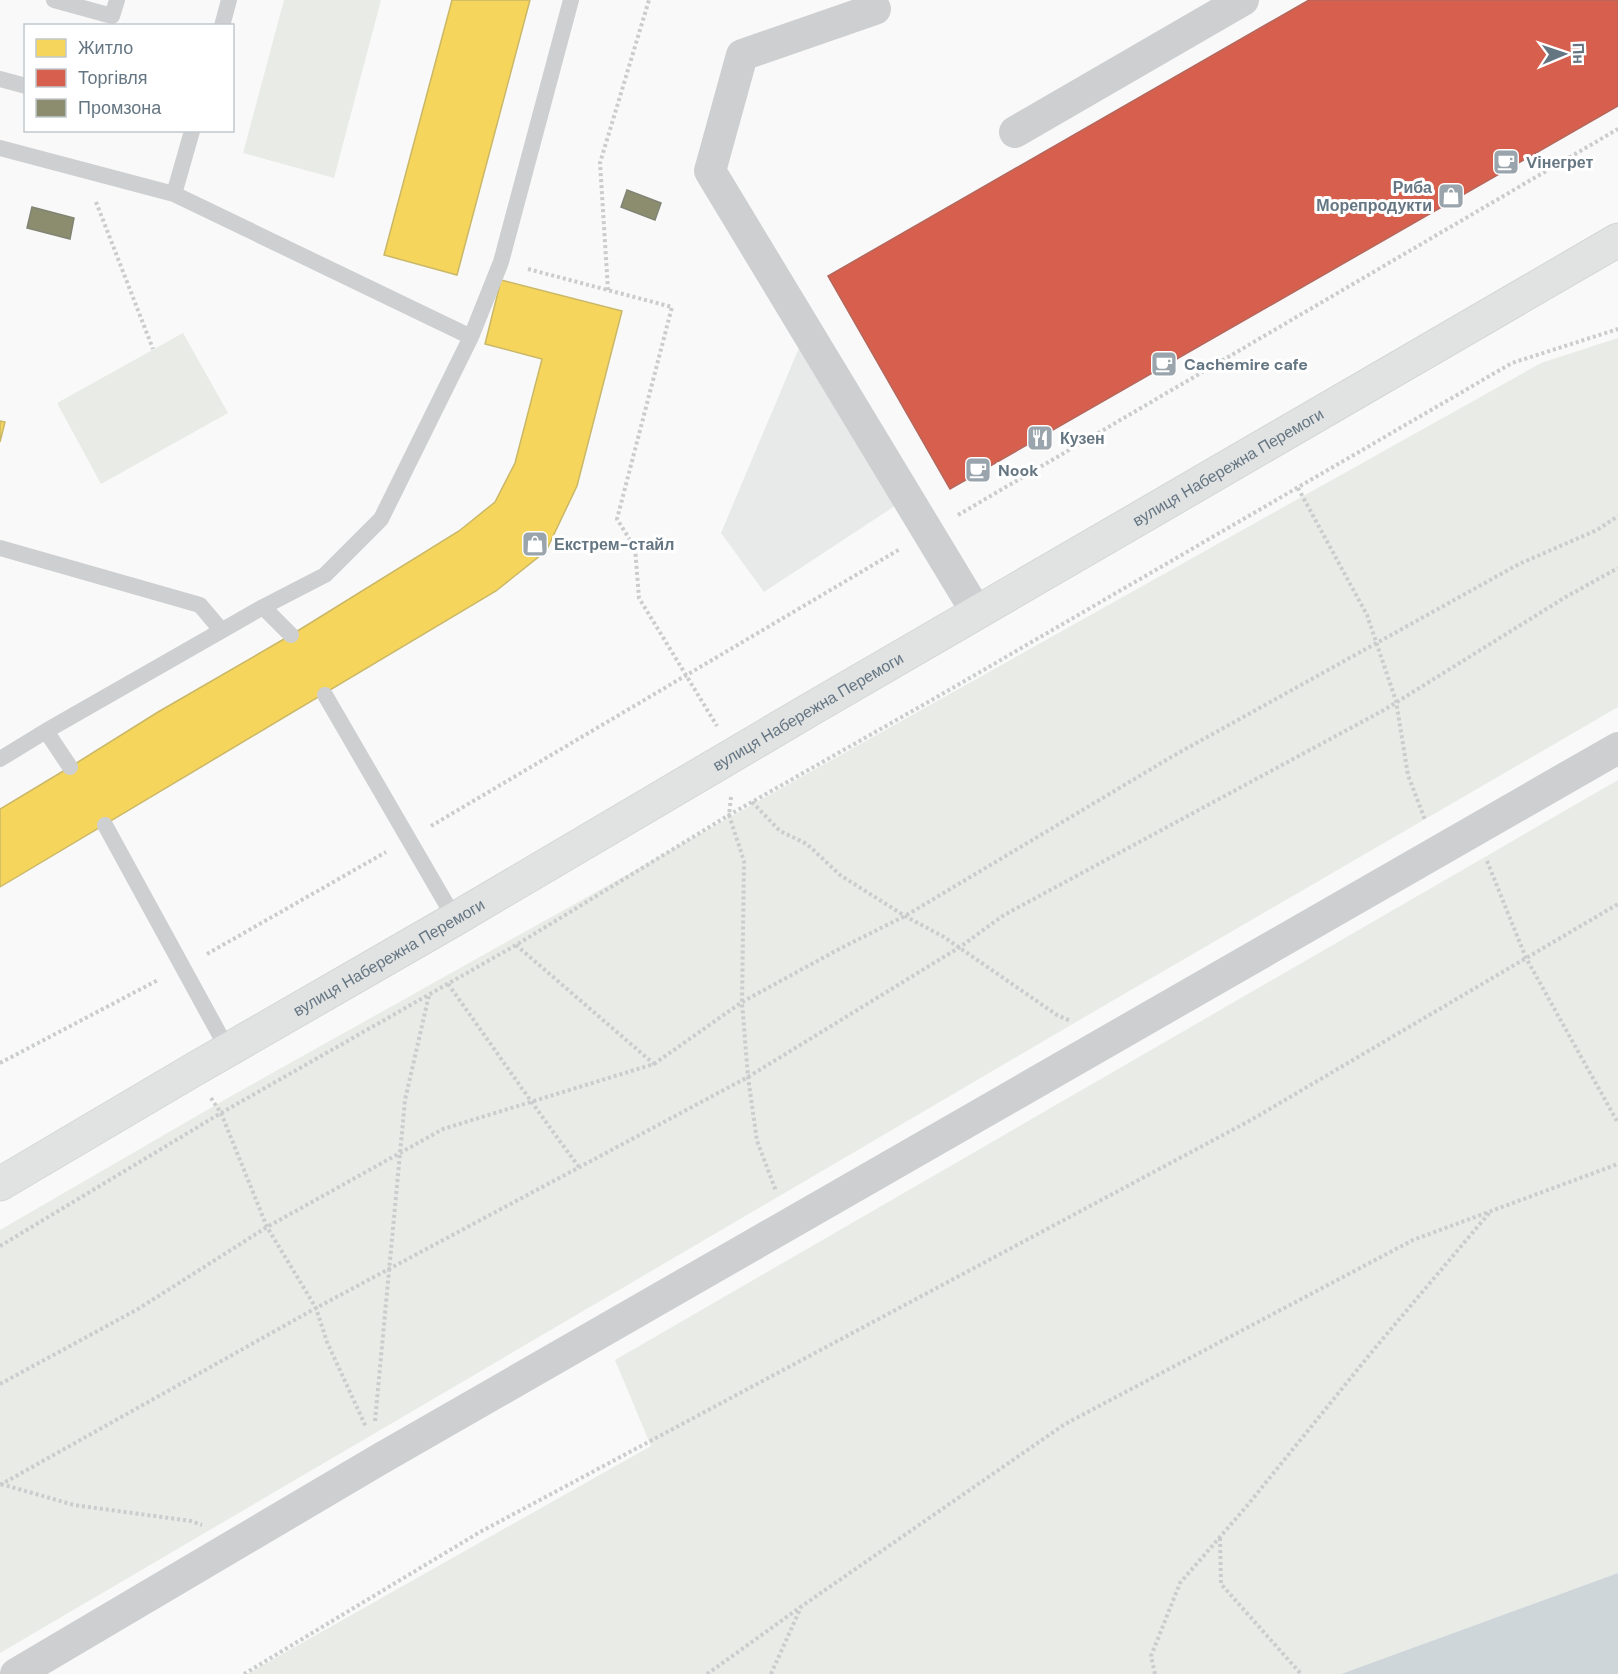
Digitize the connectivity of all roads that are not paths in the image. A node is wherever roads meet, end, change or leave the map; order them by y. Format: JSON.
{"nodes":[{"id":1,"x":54,"y":0,"type":"edge"},
{"id":2,"x":117,"y":0,"type":"edge"},
{"id":3,"x":229,"y":0,"type":"edge"},
{"id":4,"x":571,"y":0,"type":"edge"},
{"id":5,"x":1243,"y":0,"type":"edge"},
{"id":6,"x":875,"y":9,"type":"dead end"},
{"id":7,"x":223,"y":24,"type":"edge"},
{"id":8,"x":0,"y":79,"type":"edge"},
{"id":9,"x":24,"y":85,"type":"edge"},
{"id":10,"x":192,"y":132,"type":"edge"},
{"id":11,"x":1016,"y":132,"type":"dead end"},
{"id":12,"x":0,"y":147,"type":"edge"},
{"id":13,"x":174,"y":194,"type":"junction"},
{"id":14,"x":1618,"y":240,"type":"edge"},
{"id":15,"x":471,"y":337,"type":"junction"},
{"id":16,"x":0,"y":548,"type":"edge"},
{"id":17,"x":263,"y":607,"type":"junction"},
{"id":18,"x":977,"y":613,"type":"junction"},
{"id":19,"x":221,"y":630,"type":"junction"},
{"id":20,"x":291,"y":634,"type":"dead end"},
{"id":21,"x":325,"y":695,"type":"dead end"},
{"id":22,"x":46,"y":731,"type":"junction"},
{"id":23,"x":1618,"y":748,"type":"edge"},
{"id":24,"x":0,"y":759,"type":"edge"},
{"id":25,"x":70,"y":767,"type":"dead end"},
{"id":26,"x":105,"y":825,"type":"dead end"},
{"id":27,"x":455,"y":920,"type":"junction"},
{"id":28,"x":228,"y":1050,"type":"junction"},
{"id":29,"x":2,"y":1179,"type":"edge"},
{"id":30,"x":16,"y":1674,"type":"edge"}],
"edges":[{"from":1,"to":2,"type":"lane"},
{"from":3,"to":7,"type":"lane"},
{"from":4,"to":15,"type":"lane"},
{"from":5,"to":11,"type":"street"},
{"from":6,"to":18,"type":"street"},
{"from":8,"to":9,"type":"lane"},
{"from":10,"to":13,"type":"lane"},
{"from":12,"to":13,"type":"lane"},
{"from":13,"to":15,"type":"lane"},
{"from":14,"to":18,"type":"main road","name":"вулиця Набережна Перемоги"},
{"from":15,"to":17,"type":"lane"},
{"from":16,"to":19,"type":"lane"},
{"from":17,"to":19,"type":"lane"},
{"from":17,"to":20,"type":"lane"},
{"from":18,"to":27,"type":"main road","name":"вулиця Набережна Перемоги"},
{"from":19,"to":22,"type":"lane"},
{"from":21,"to":27,"type":"lane"},
{"from":22,"to":24,"type":"lane"},
{"from":22,"to":25,"type":"lane"},
{"from":23,"to":30,"type":"street"},
{"from":26,"to":28,"type":"lane"},
{"from":27,"to":28,"type":"main road","name":"вулиця Набережна Перемоги"},
{"from":28,"to":29,"type":"main road","name":"вулиця Набережна Перемоги"}]}
